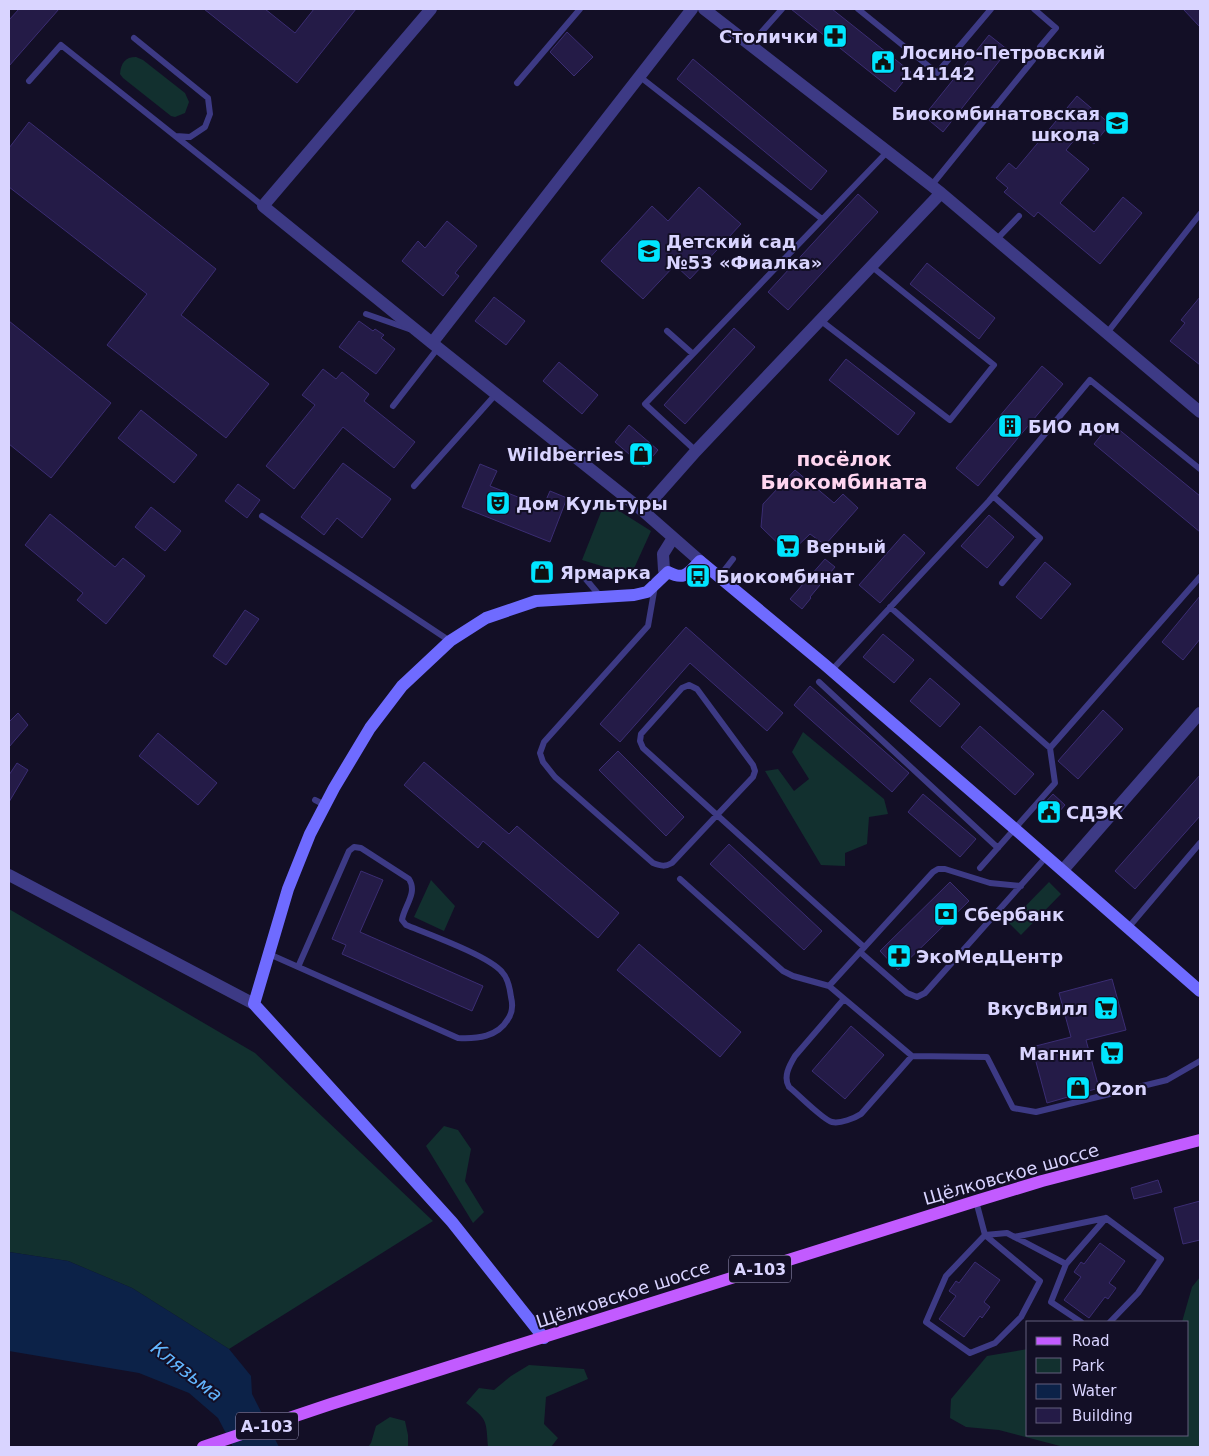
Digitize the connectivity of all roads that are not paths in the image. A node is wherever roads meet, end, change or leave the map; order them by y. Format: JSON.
{"nodes":[{"id":1,"x":430,"y":9,"type":"edge"},
{"id":2,"x":580,"y":9,"type":"edge"},
{"id":3,"x":692,"y":9,"type":"edge"},
{"id":4,"x":704,"y":9,"type":"edge"},
{"id":5,"x":782,"y":9,"type":"edge"},
{"id":6,"x":858,"y":9,"type":"edge"},
{"id":7,"x":991,"y":9,"type":"edge"},
{"id":8,"x":1034,"y":9,"type":"edge"},
{"id":9,"x":134,"y":38,"type":"dead end"},
{"id":10,"x":751,"y":44,"type":"junction"},
{"id":11,"x":1040,"y":47,"type":"dead end"},
{"id":12,"x":1033,"y":60,"type":"dead end"},
{"id":13,"x":639,"y":76,"type":"junction"},
{"id":14,"x":29,"y":81,"type":"dead end"},
{"id":15,"x":517,"y":83,"type":"dead end"},
{"id":16,"x":176,"y":136,"type":"junction"},
{"id":17,"x":888,"y":151,"type":"junction"},
{"id":18,"x":936,"y":189,"type":"junction"},
{"id":19,"x":264,"y":206,"type":"junction"},
{"id":20,"x":1200,"y":214,"type":"edge"},
{"id":21,"x":1019,"y":216,"type":"dead end"},
{"id":22,"x":822,"y":219,"type":"junction"},
{"id":23,"x":997,"y":239,"type":"junction"},
{"id":24,"x":871,"y":266,"type":"junction"},
{"id":25,"x":366,"y":314,"type":"dead end"},
{"id":26,"x":820,"y":320,"type":"junction"},
{"id":27,"x":667,"y":331,"type":"dead end"},
{"id":28,"x":419,"y":332,"type":"junction"},
{"id":29,"x":1107,"y":333,"type":"junction"},
{"id":30,"x":435,"y":345,"type":"junction"},
{"id":31,"x":693,"y":354,"type":"junction"},
{"id":32,"x":496,"y":394,"type":"junction"},
{"id":33,"x":393,"y":406,"type":"dead end"},
{"id":34,"x":1200,"y":412,"type":"edge"},
{"id":35,"x":696,"y":451,"type":"junction"},
{"id":36,"x":1200,"y":469,"type":"edge"},
{"id":37,"x":414,"y":486,"type":"dead end"},
{"id":38,"x":993,"y":496,"type":"junction"},
{"id":39,"x":643,"y":511,"type":"junction"},
{"id":40,"x":262,"y":516,"type":"dead end"},
{"id":41,"x":673,"y":538,"type":"junction"},
{"id":42,"x":733,"y":559,"type":"dead end"},
{"id":43,"x":700,"y":561,"type":"junction"},
{"id":44,"x":668,"y":572,"type":"junction"},
{"id":45,"x":584,"y":577,"type":"dead end"},
{"id":46,"x":719,"y":577,"type":"junction"},
{"id":47,"x":1200,"y":577,"type":"edge"},
{"id":48,"x":1002,"y":583,"type":"dead end"},
{"id":49,"x":656,"y":585,"type":"junction"},
{"id":50,"x":600,"y":596,"type":"junction"},
{"id":51,"x":890,"y":607,"type":"junction"},
{"id":52,"x":450,"y":641,"type":"junction"},
{"id":53,"x":831,"y":671,"type":"junction"},
{"id":54,"x":819,"y":682,"type":"dead end"},
{"id":55,"x":1200,"y":713,"type":"edge"},
{"id":56,"x":1050,"y":748,"type":"junction"},
{"id":57,"x":717,"y":815,"type":"junction"},
{"id":58,"x":1015,"y":829,"type":"junction"},
{"id":59,"x":1200,"y":843,"type":"edge"},
{"id":60,"x":998,"y":848,"type":"junction"},
{"id":61,"x":1047,"y":856,"type":"junction"},
{"id":62,"x":980,"y":868,"type":"dead end"},
{"id":63,"x":1063,"y":870,"type":"junction"},
{"id":64,"x":9,"y":875,"type":"edge"},
{"id":65,"x":680,"y":879,"type":"dead end"},
{"id":66,"x":1021,"y":886,"type":"junction"},
{"id":67,"x":1128,"y":928,"type":"junction"},
{"id":68,"x":862,"y":950,"type":"junction"},
{"id":69,"x":269,"y":954,"type":"junction"},
{"id":70,"x":298,"y":967,"type":"junction"},
{"id":71,"x":829,"y":986,"type":"junction"},
{"id":72,"x":1200,"y":991,"type":"edge"},
{"id":73,"x":844,"y":999,"type":"junction"},
{"id":74,"x":254,"y":1004,"type":"junction"},
{"id":75,"x":912,"y":1056,"type":"junction"},
{"id":76,"x":1200,"y":1061,"type":"edge"},
{"id":77,"x":1200,"y":1140,"type":"edge"},
{"id":78,"x":976,"y":1202,"type":"junction"},
{"id":79,"x":1106,"y":1218,"type":"junction"},
{"id":80,"x":985,"y":1235,"type":"junction"},
{"id":81,"x":1014,"y":1237,"type":"junction"},
{"id":82,"x":1066,"y":1264,"type":"junction"},
{"id":83,"x":1080,"y":1321,"type":"edge"},
{"id":84,"x":1111,"y":1321,"type":"edge"},
{"id":85,"x":544,"y":1338,"type":"junction"},
{"id":86,"x":203,"y":1447,"type":"edge"}],
"edges":[{"from":1,"to":19,"type":"street"},
{"from":2,"to":15,"type":"lane"},
{"from":3,"to":13,"type":"street"},
{"from":4,"to":10,"type":"street"},
{"from":5,"to":10,"type":"lane"},
{"from":6,"to":7,"type":"lane"},
{"from":8,"to":11,"type":"lane"},
{"from":9,"to":16,"type":"lane"},
{"from":10,"to":17,"type":"street"},
{"from":12,"to":18,"type":"lane"},
{"from":13,"to":22,"type":"lane"},
{"from":13,"to":30,"type":"street"},
{"from":14,"to":16,"type":"lane"},
{"from":16,"to":19,"type":"lane"},
{"from":17,"to":18,"type":"street"},
{"from":17,"to":22,"type":"lane"},
{"from":18,"to":23,"type":"street"},
{"from":18,"to":24,"type":"street"},
{"from":19,"to":28,"type":"street"},
{"from":20,"to":29,"type":"lane"},
{"from":21,"to":23,"type":"lane"},
{"from":22,"to":31,"type":"lane"},
{"from":23,"to":29,"type":"street"},
{"from":24,"to":26,"type":"street"},
{"from":24,"to":26,"type":"lane"},
{"from":25,"to":28,"type":"lane"},
{"from":26,"to":35,"type":"street"},
{"from":27,"to":31,"type":"lane"},
{"from":28,"to":30,"type":"street"},
{"from":29,"to":34,"type":"street"},
{"from":30,"to":32,"type":"street"},
{"from":30,"to":33,"type":"lane"},
{"from":31,"to":35,"type":"lane"},
{"from":32,"to":37,"type":"lane"},
{"from":32,"to":39,"type":"street"},
{"from":35,"to":39,"type":"street"},
{"from":36,"to":38,"type":"lane"},
{"from":38,"to":48,"type":"lane"},
{"from":38,"to":51,"type":"lane"},
{"from":39,"to":41,"type":"street"},
{"from":40,"to":52,"type":"lane"},
{"from":41,"to":43,"type":"street"},
{"from":41,"to":44,"type":"street"},
{"from":42,"to":46,"type":"lane"},
{"from":43,"to":44,"type":"street"},
{"from":43,"to":46,"type":"street"},
{"from":44,"to":49,"type":"street"},
{"from":45,"to":50,"type":"lane"},
{"from":46,"to":53,"type":"street"},
{"from":47,"to":56,"type":"lane"},
{"from":49,"to":50,"type":"street"},
{"from":49,"to":57,"type":"lane"},
{"from":50,"to":52,"type":"street"},
{"from":51,"to":53,"type":"lane"},
{"from":51,"to":56,"type":"lane"},
{"from":52,"to":69,"type":"street"},
{"from":53,"to":58,"type":"street"},
{"from":54,"to":60,"type":"lane"},
{"from":55,"to":63,"type":"street"},
{"from":56,"to":58,"type":"lane"},
{"from":57,"to":57,"type":"lane"},
{"from":57,"to":68,"type":"lane"},
{"from":58,"to":60,"type":"lane"},
{"from":58,"to":61,"type":"street"},
{"from":59,"to":67,"type":"lane"},
{"from":60,"to":62,"type":"lane"},
{"from":61,"to":63,"type":"street"},
{"from":61,"to":66,"type":"lane"},
{"from":63,"to":67,"type":"street"},
{"from":64,"to":74,"type":"street"},
{"from":65,"to":71,"type":"lane"},
{"from":66,"to":68,"type":"lane"},
{"from":66,"to":68,"type":"lane"},
{"from":67,"to":72,"type":"street"},
{"from":68,"to":71,"type":"lane"},
{"from":69,"to":70,"type":"lane"},
{"from":69,"to":74,"type":"street"},
{"from":70,"to":70,"type":"lane"},
{"from":71,"to":73,"type":"lane"},
{"from":73,"to":75,"type":"lane"},
{"from":73,"to":75,"type":"lane"},
{"from":74,"to":85,"type":"street"},
{"from":75,"to":76,"type":"lane"},
{"from":77,"to":78,"type":"main road","name":"Щёлковское шоссе","number":"А-103"},
{"from":78,"to":80,"type":"lane"},
{"from":78,"to":85,"type":"main road","name":"Щёлковское шоссе","number":"А-103"},
{"from":79,"to":81,"type":"lane"},
{"from":79,"to":82,"type":"lane"},
{"from":79,"to":84,"type":"lane"},
{"from":80,"to":80,"type":"lane"},
{"from":80,"to":81,"type":"lane"},
{"from":81,"to":82,"type":"lane"},
{"from":82,"to":83,"type":"lane"},
{"from":85,"to":86,"type":"main road","name":"Щёлковское шоссе","number":"А-103"}]}
